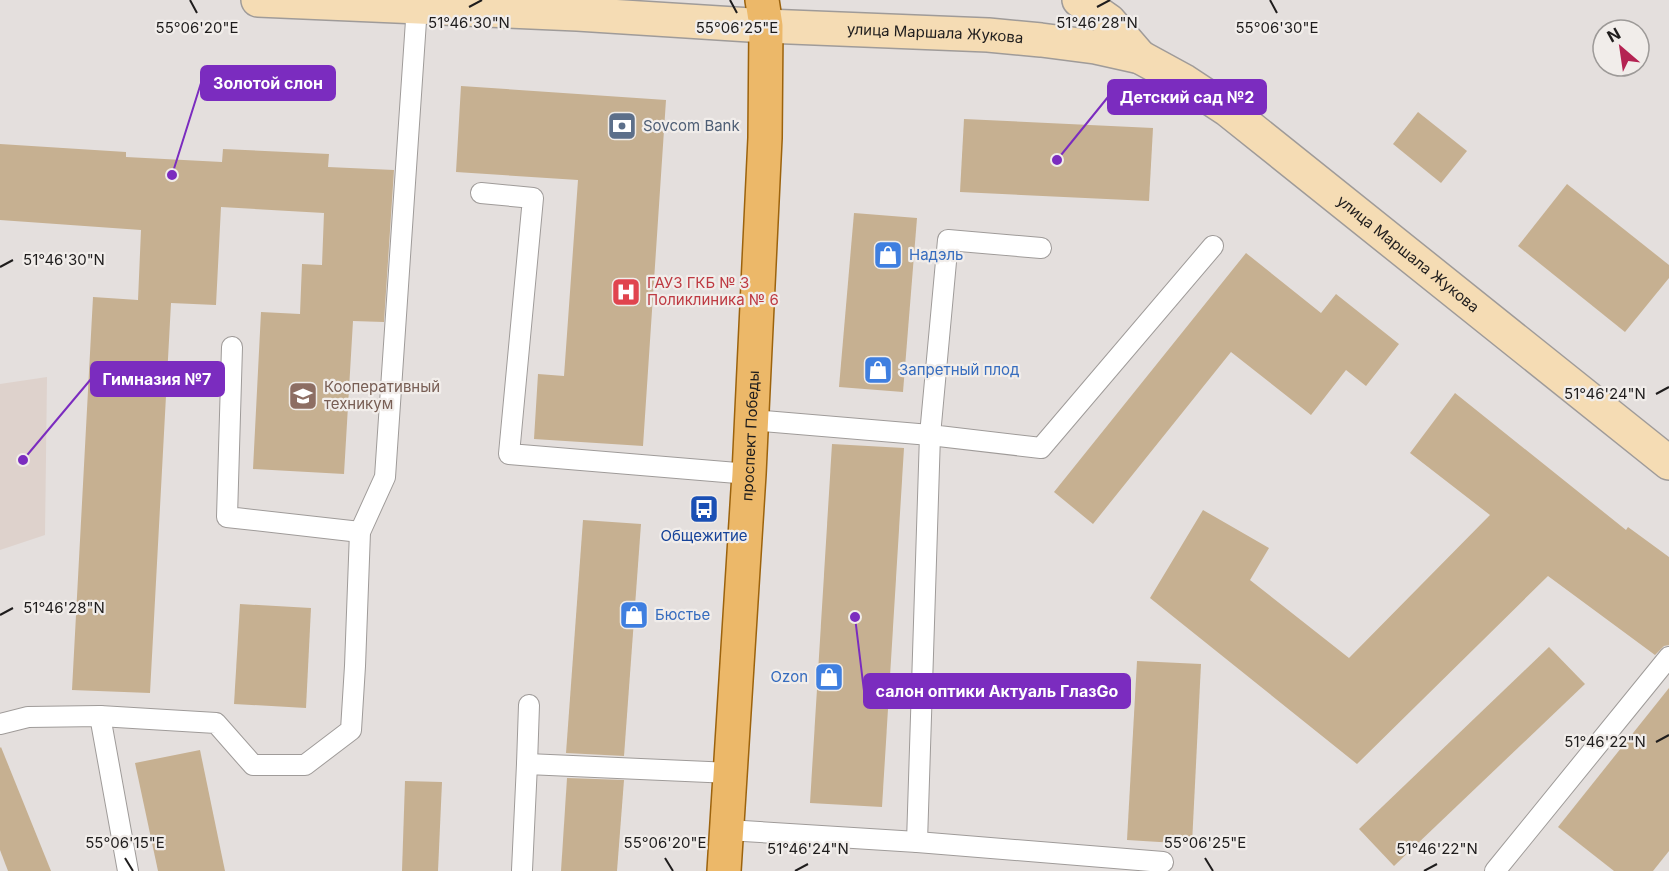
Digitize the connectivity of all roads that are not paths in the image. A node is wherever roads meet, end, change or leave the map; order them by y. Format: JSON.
{"nodes":[{"id":1,"x":258,"y":0,"type":"edge"},
{"id":2,"x":1079,"y":0,"type":"edge"},
{"id":3,"x":417,"y":6,"type":"junction"},
{"id":4,"x":539,"y":6,"type":"edge"},
{"id":5,"x":585,"y":7,"type":"edge"},
{"id":6,"x":764,"y":13,"type":"edge"},
{"id":7,"x":1140,"y":57,"type":"junction"},
{"id":8,"x":481,"y":193,"type":"dead end"},
{"id":9,"x":1213,"y":246,"type":"dead end"},
{"id":10,"x":1041,"y":248,"type":"dead end"},
{"id":11,"x":232,"y":346,"type":"dead end"},
{"id":12,"x":752,"y":420,"type":"junction"},
{"id":13,"x":930,"y":435,"type":"junction"},
{"id":14,"x":1669,"y":463,"type":"edge"},
{"id":15,"x":749,"y":474,"type":"junction"},
{"id":16,"x":360,"y":532,"type":"junction"},
{"id":17,"x":1669,"y":657,"type":"edge"},
{"id":18,"x":530,"y":705,"type":"dead end"},
{"id":19,"x":100,"y":716,"type":"junction"},
{"id":20,"x":0,"y":724,"type":"edge"},
{"id":21,"x":527,"y":764,"type":"junction"},
{"id":22,"x":731,"y":773,"type":"junction"},
{"id":23,"x":727,"y":830,"type":"junction"},
{"id":24,"x":917,"y":842,"type":"junction"},
{"id":25,"x":1163,"y":862,"type":"dead end"},
{"id":26,"x":522,"y":870,"type":"edge"},
{"id":27,"x":128,"y":871,"type":"edge"},
{"id":28,"x":724,"y":871,"type":"edge"},
{"id":29,"x":1495,"y":871,"type":"edge"}],
"edges":[{"from":1,"to":3,"type":"main road","name":"улица Маршала Жукова"},
{"from":2,"to":7,"type":"main road","name":"улица Маршала Жукова"},
{"from":3,"to":4,"type":"main road","name":"улица Маршала Жукова"},
{"from":3,"to":16,"type":"lane"},
{"from":4,"to":5,"type":"main road","name":"улица Маршала Жукова"},
{"from":5,"to":6,"type":"main road","name":"улица Маршала Жукова"},
{"from":6,"to":7,"type":"main road","name":"улица Маршала Жукова"},
{"from":6,"to":12,"type":"main road","name":"проспект Победы"},
{"from":7,"to":14,"type":"main road","name":"улица Маршала Жукова"},
{"from":8,"to":15,"type":"lane"},
{"from":9,"to":13,"type":"lane"},
{"from":10,"to":13,"type":"lane"},
{"from":11,"to":16,"type":"lane"},
{"from":12,"to":13,"type":"lane"},
{"from":12,"to":15,"type":"main road","name":"проспект Победы"},
{"from":13,"to":24,"type":"lane"},
{"from":15,"to":22,"type":"main road","name":"проспект Победы"},
{"from":16,"to":19,"type":"lane"},
{"from":17,"to":29,"type":"lane"},
{"from":18,"to":21,"type":"lane"},
{"from":19,"to":20,"type":"lane"},
{"from":19,"to":27,"type":"lane"},
{"from":21,"to":22,"type":"lane"},
{"from":21,"to":26,"type":"lane"},
{"from":22,"to":23,"type":"main road","name":"проспект Победы"},
{"from":23,"to":24,"type":"lane"},
{"from":23,"to":28,"type":"main road","name":"проспект Победы"},
{"from":24,"to":25,"type":"lane"}]}
